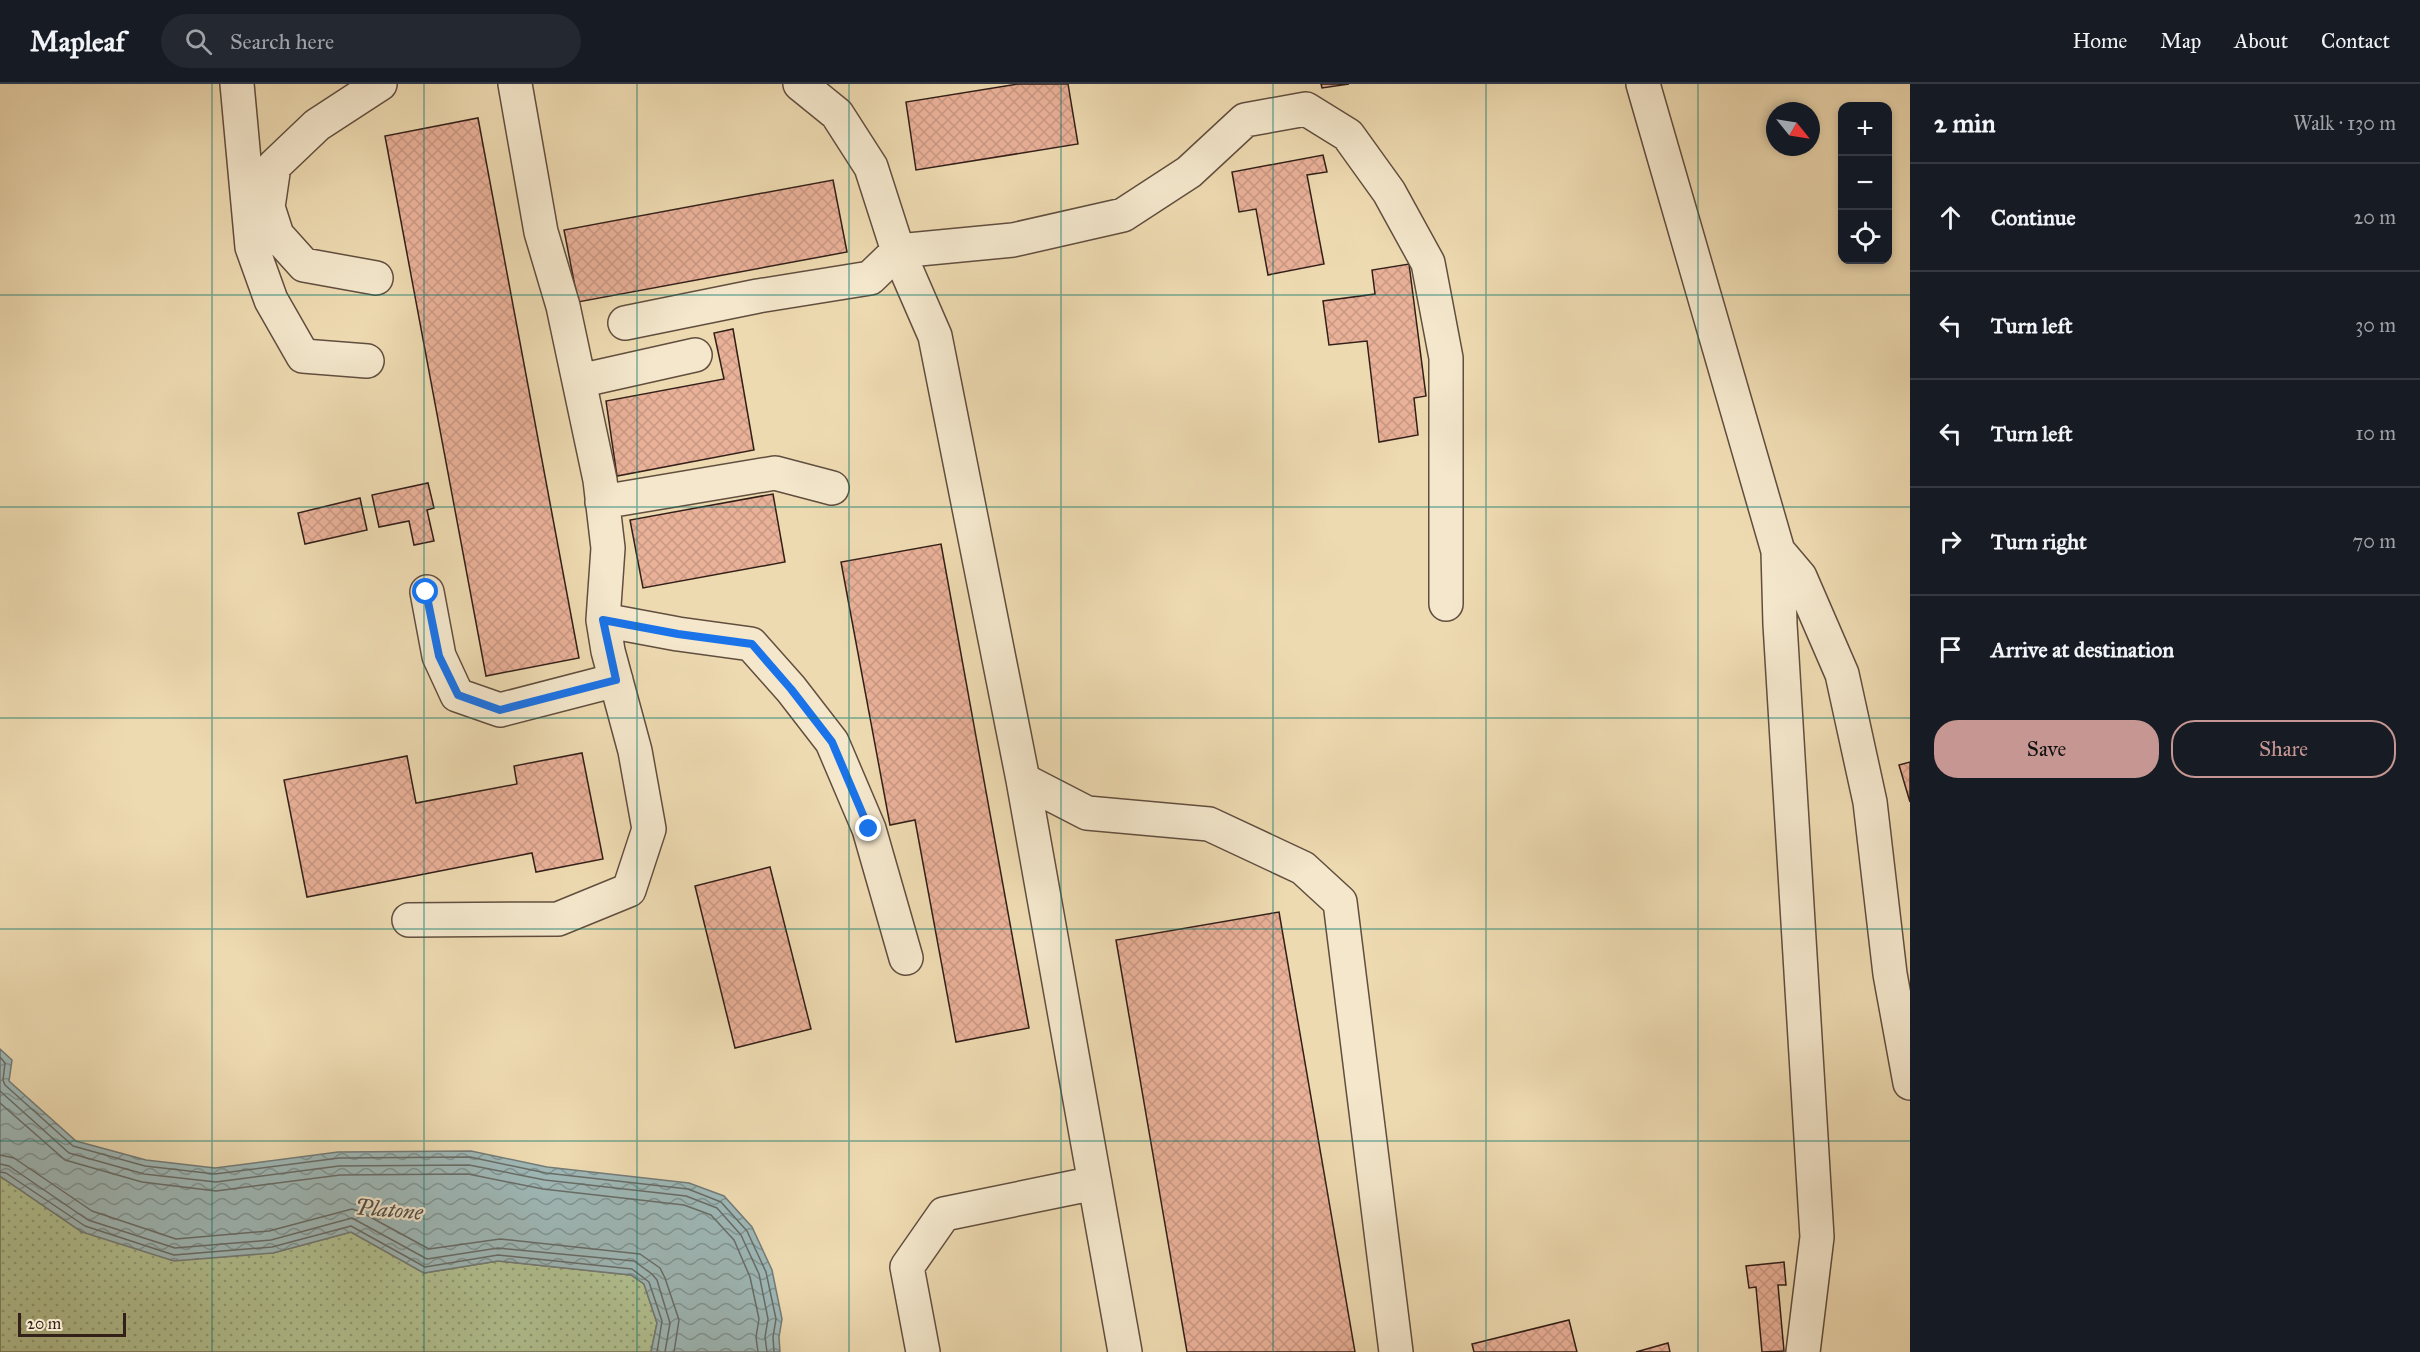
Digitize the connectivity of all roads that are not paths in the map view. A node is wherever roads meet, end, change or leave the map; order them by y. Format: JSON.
{"nodes":[{"id":1,"x":237,"y":84,"type":"edge"},
{"id":2,"x":380,"y":84,"type":"edge"},
{"id":3,"x":515,"y":84,"type":"edge"},
{"id":4,"x":800,"y":84,"type":"edge"},
{"id":5,"x":1643,"y":84,"type":"edge"},
{"id":6,"x":898,"y":251,"type":"junction"},
{"id":7,"x":376,"y":278,"type":"dead end"},
{"id":8,"x":625,"y":324,"type":"dead end"},
{"id":9,"x":695,"y":355,"type":"dead end"},
{"id":10,"x":367,"y":361,"type":"dead end"},
{"id":11,"x":579,"y":381,"type":"junction"},
{"id":12,"x":832,"y":488,"type":"dead end"},
{"id":13,"x":602,"y":502,"type":"junction"},
{"id":14,"x":1778,"y":551,"type":"junction"},
{"id":15,"x":426,"y":592,"type":"dead end"},
{"id":16,"x":1446,"y":604,"type":"dead end"},
{"id":17,"x":603,"y":620,"type":"junction"},
{"id":18,"x":616,"y":680,"type":"junction"},
{"id":19,"x":1023,"y":780,"type":"junction"},
{"id":20,"x":409,"y":920,"type":"dead end"},
{"id":21,"x":906,"y":958,"type":"dead end"},
{"id":22,"x":1910,"y":1083,"type":"edge"},
{"id":23,"x":1095,"y":1183,"type":"junction"},
{"id":24,"x":923,"y":1352,"type":"edge"},
{"id":25,"x":1125,"y":1352,"type":"edge"},
{"id":26,"x":1396,"y":1352,"type":"edge"},
{"id":27,"x":1803,"y":1352,"type":"edge"}],
"edges":[{"from":1,"to":10,"type":"street"},
{"from":2,"to":7,"type":"street"},
{"from":3,"to":11,"type":"street"},
{"from":4,"to":6,"type":"street"},
{"from":5,"to":14,"type":"street"},
{"from":6,"to":8,"type":"street"},
{"from":6,"to":16,"type":"street"},
{"from":6,"to":19,"type":"street"},
{"from":9,"to":11,"type":"street"},
{"from":11,"to":13,"type":"street"},
{"from":12,"to":13,"type":"street"},
{"from":13,"to":17,"type":"street"},
{"from":14,"to":22,"type":"street"},
{"from":14,"to":27,"type":"street"},
{"from":15,"to":18,"type":"street"},
{"from":17,"to":18,"type":"street"},
{"from":17,"to":21,"type":"street"},
{"from":18,"to":20,"type":"street"},
{"from":19,"to":23,"type":"street"},
{"from":19,"to":26,"type":"street"},
{"from":23,"to":24,"type":"street"},
{"from":23,"to":25,"type":"street"}]}
